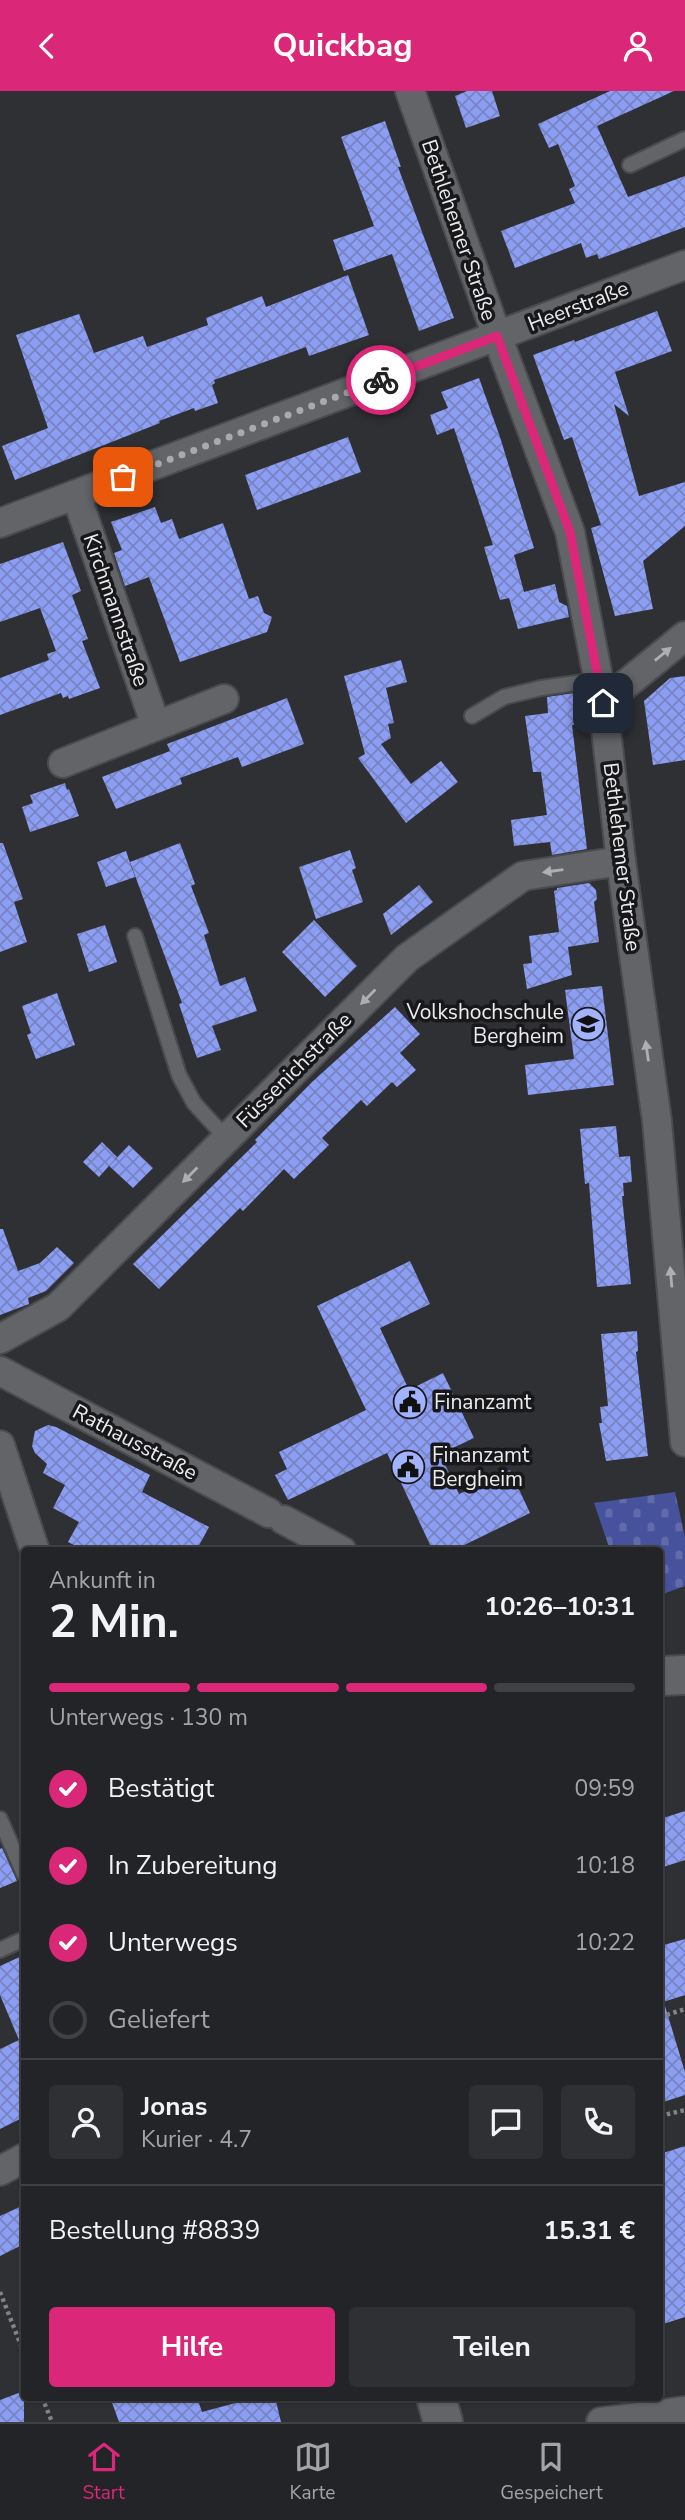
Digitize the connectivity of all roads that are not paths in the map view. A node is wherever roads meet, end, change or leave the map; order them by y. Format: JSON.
{"nodes":[{"id":1,"x":410,"y":91,"type":"edge"},
{"id":2,"x":685,"y":139,"type":"edge"},
{"id":3,"x":630,"y":165,"type":"dead end"},
{"id":4,"x":685,"y":265,"type":"edge"},
{"id":5,"x":497,"y":336,"type":"junction"},
{"id":6,"x":76,"y":495,"type":"junction"},
{"id":7,"x":0,"y":523,"type":"edge"},
{"id":8,"x":685,"y":636,"type":"edge"},
{"id":9,"x":600,"y":692,"type":"junction"},
{"id":10,"x":224,"y":699,"type":"dead end"},
{"id":11,"x":472,"y":716,"type":"dead end"},
{"id":12,"x":156,"y":726,"type":"junction"},
{"id":13,"x":63,"y":763,"type":"dead end"},
{"id":14,"x":621,"y":861,"type":"junction"},
{"id":15,"x":135,"y":936,"type":"dead end"},
{"id":16,"x":226,"y":1138,"type":"junction"},
{"id":17,"x":0,"y":1339,"type":"edge"},
{"id":18,"x":0,"y":1371,"type":"edge"},
{"id":19,"x":685,"y":1443,"type":"edge"},
{"id":20,"x":0,"y":1445,"type":"edge"},
{"id":21,"x":34,"y":1547,"type":"edge"},
{"id":22,"x":335,"y":1547,"type":"edge"},
{"id":23,"x":685,"y":1675,"type":"edge"},
{"id":24,"x":663,"y":1676,"type":"edge"},
{"id":25,"x":0,"y":1819,"type":"edge"},
{"id":26,"x":21,"y":1867,"type":"edge"},
{"id":27,"x":21,"y":1940,"type":"edge"},
{"id":28,"x":0,"y":1950,"type":"edge"},
{"id":29,"x":21,"y":2160,"type":"edge"},
{"id":30,"x":0,"y":2171,"type":"edge"},
{"id":31,"x":437,"y":2401,"type":"edge"},
{"id":32,"x":685,"y":2411,"type":"edge"},
{"id":33,"x":443,"y":2422,"type":"edge"},
{"id":34,"x":601,"y":2422,"type":"edge"}],
"edges":[{"from":1,"to":5,"type":"street","name":"Bethlehemer Straße"},
{"from":2,"to":3,"type":"lane"},
{"from":4,"to":5,"type":"street","name":"Heerstraße"},
{"from":5,"to":6,"type":"street","name":"Heerstraße"},
{"from":5,"to":9,"type":"street","name":"Bethlehemer Straße"},
{"from":6,"to":7,"type":"street","name":"Heerstraße"},
{"from":6,"to":12,"type":"street","name":"Kirchmannstraße"},
{"from":9,"to":8,"type":"street","one_way":true},
{"from":9,"to":11,"type":"lane"},
{"from":9,"to":14,"type":"street","name":"Bethlehemer Straße"},
{"from":10,"to":12,"type":"street"},
{"from":12,"to":13,"type":"street"},
{"from":14,"to":16,"type":"street","name":"Füssenichstraße","one_way":true},
{"from":19,"to":14,"type":"street","name":"Bethlehemer Straße","one_way":true},
{"from":15,"to":16,"type":"lane"},
{"from":16,"to":17,"type":"street","name":"Füssenichstraße","one_way":true},
{"from":18,"to":22,"type":"street","name":"Rathausstraße"},
{"from":20,"to":21,"type":"street"},
{"from":23,"to":24,"type":"main road"},
{"from":25,"to":26,"type":"lane"},
{"from":27,"to":28,"type":"lane"},
{"from":29,"to":30,"type":"street"},
{"from":31,"to":33,"type":"main road"},
{"from":32,"to":34,"type":"street"}]}
